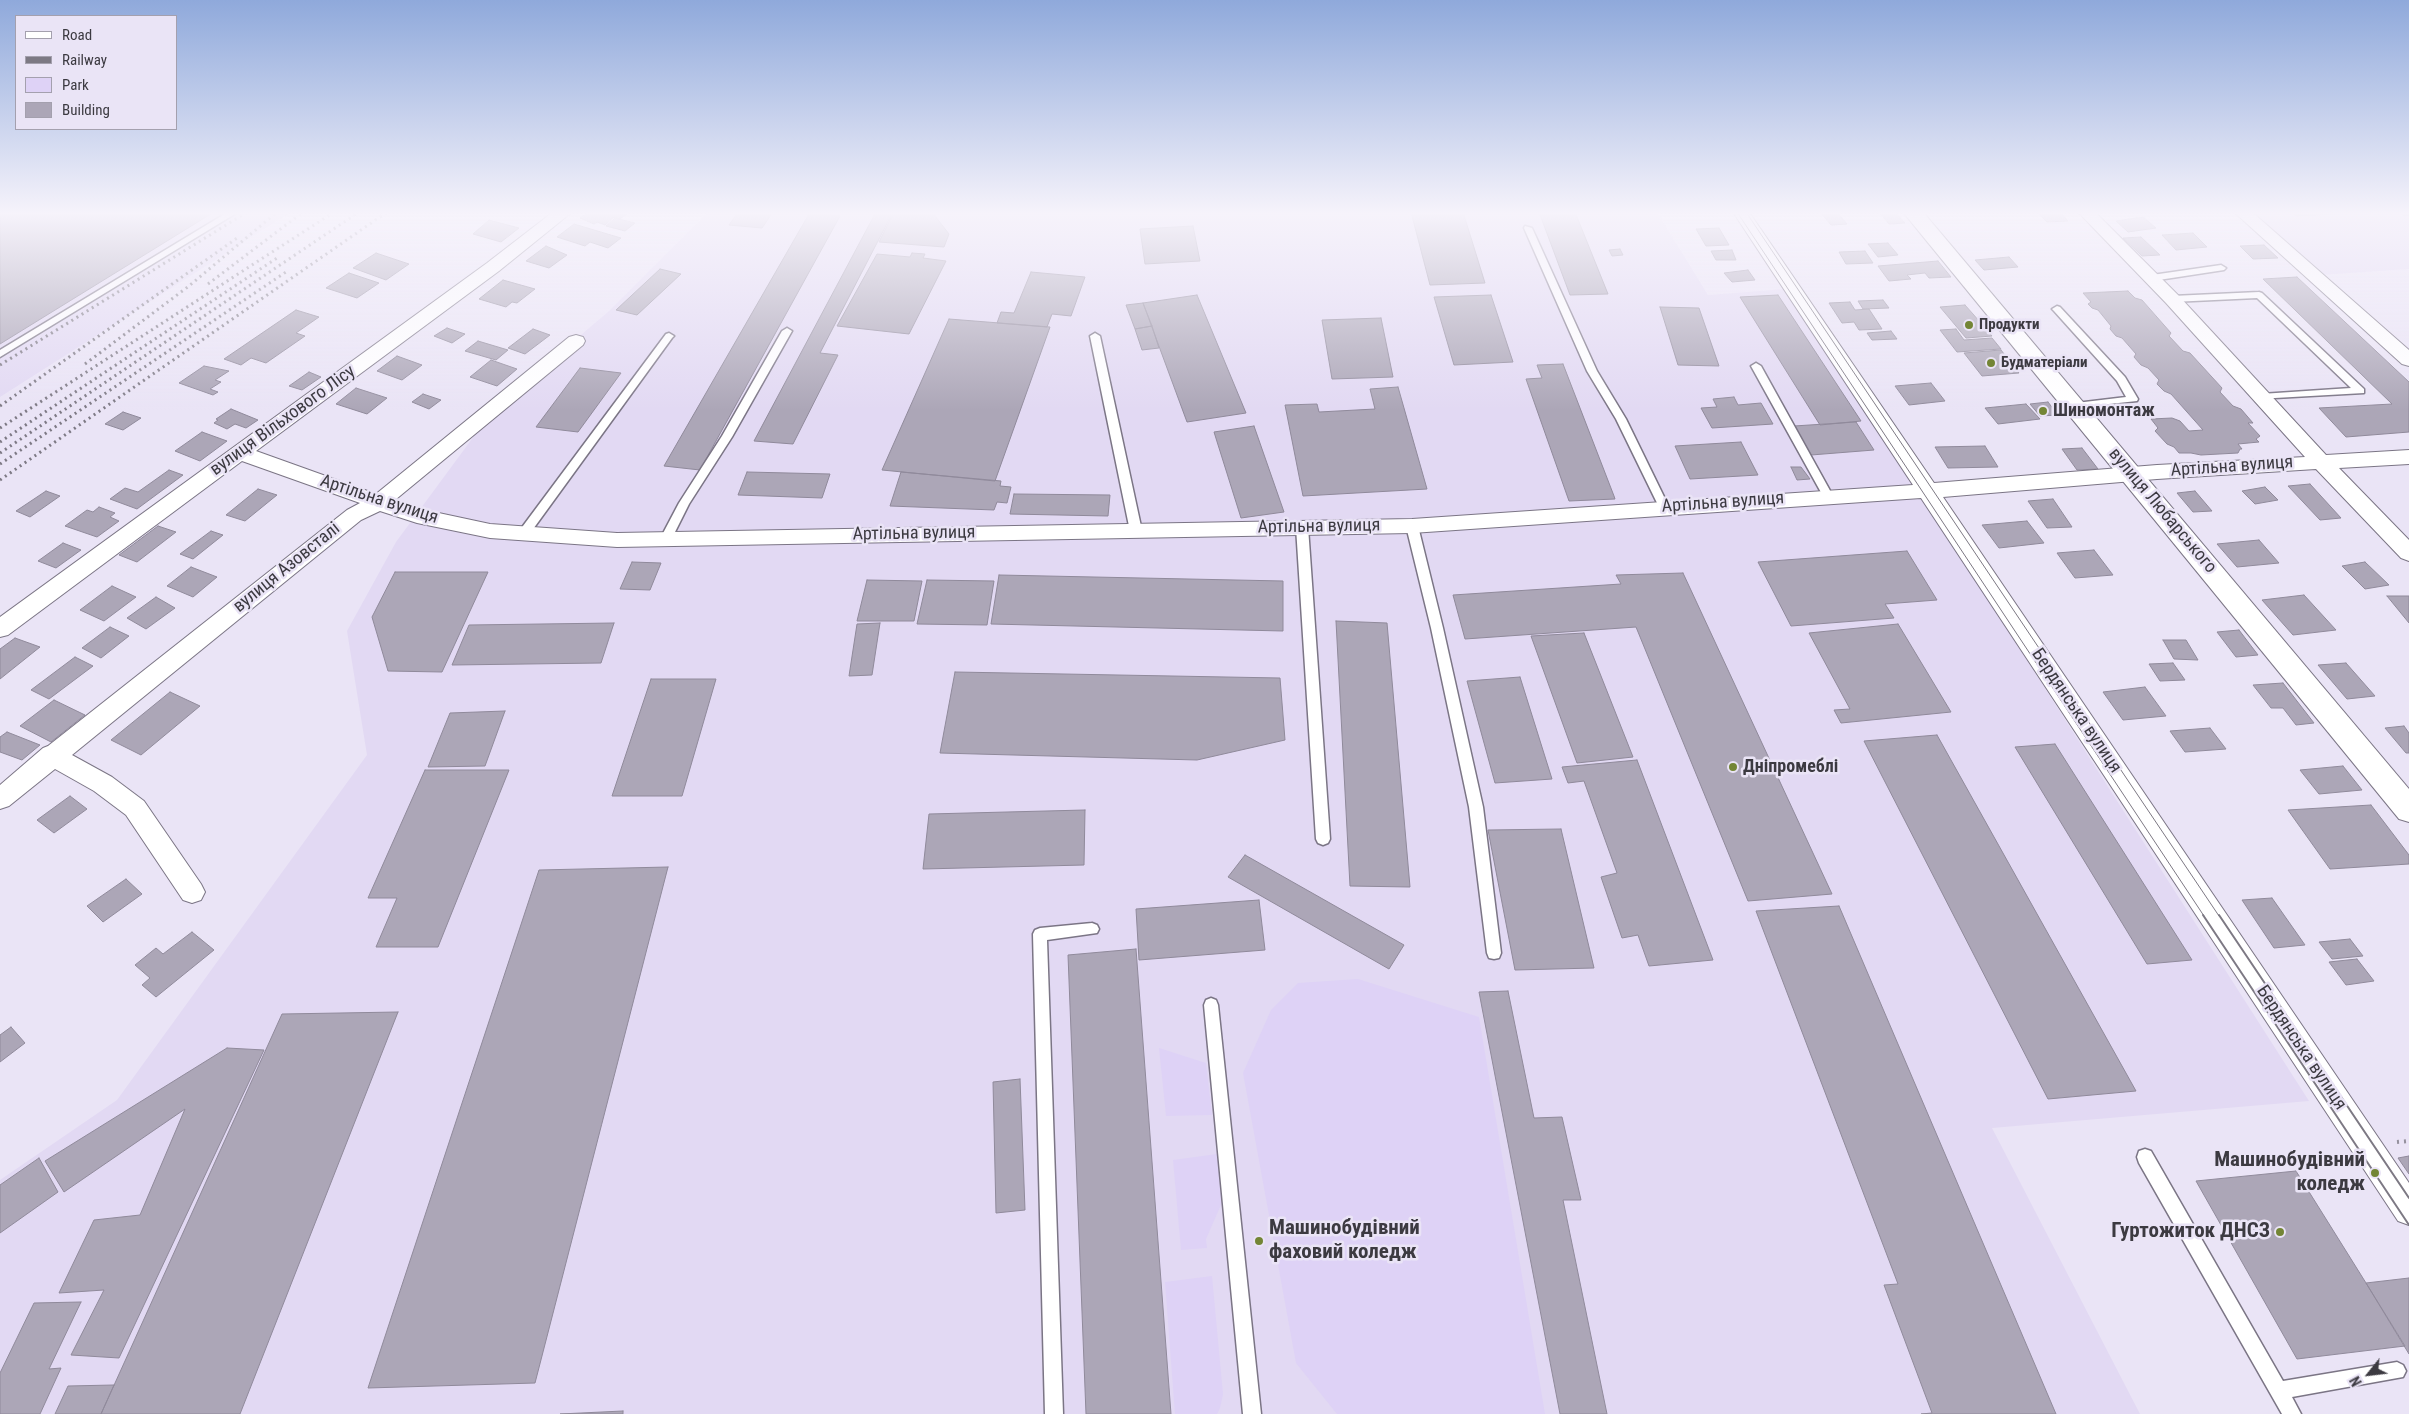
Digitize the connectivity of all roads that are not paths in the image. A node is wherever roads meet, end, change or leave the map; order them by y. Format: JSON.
{"nodes":[{"id":1,"x":125,"y":278,"type":"edge"},
{"id":2,"x":475,"y":278,"type":"edge"},
{"id":3,"x":1550,"y":278,"type":"edge"},
{"id":4,"x":1785,"y":278,"type":"edge"},
{"id":5,"x":1968,"y":278,"type":"edge"},
{"id":6,"x":2152,"y":278,"type":"edge"},
{"id":7,"x":2316,"y":278,"type":"edge"},
{"id":8,"x":2172,"y":299,"type":"junction"},
{"id":9,"x":2057,"y":309,"type":"dead end"},
{"id":10,"x":787,"y":332,"type":"dead end"},
{"id":11,"x":669,"y":336,"type":"dead end"},
{"id":12,"x":1095,"y":336,"type":"dead end"},
{"id":13,"x":576,"y":341,"type":"dead end"},
{"id":14,"x":0,"y":354,"type":"edge"},
{"id":15,"x":2409,"y":360,"type":"edge"},
{"id":16,"x":1756,"y":366,"type":"dead end"},
{"id":17,"x":2261,"y":397,"type":"junction"},
{"id":18,"x":2076,"y":406,"type":"junction"},
{"id":19,"x":240,"y":453,"type":"junction"},
{"id":20,"x":2409,"y":457,"type":"edge"},
{"id":21,"x":2320,"y":462,"type":"junction"},
{"id":22,"x":2130,"y":475,"type":"junction"},
{"id":23,"x":1928,"y":490,"type":"junction"},
{"id":24,"x":1828,"y":496,"type":"junction"},
{"id":25,"x":378,"y":503,"type":"junction"},
{"id":26,"x":1664,"y":507,"type":"junction"},
{"id":27,"x":1412,"y":526,"type":"junction"},
{"id":28,"x":1302,"y":527,"type":"junction"},
{"id":29,"x":1136,"y":530,"type":"junction"},
{"id":30,"x":524,"y":533,"type":"junction"},
{"id":31,"x":666,"y":539,"type":"junction"},
{"id":32,"x":2409,"y":553,"type":"edge"},
{"id":33,"x":0,"y":629,"type":"edge"},
{"id":34,"x":52,"y":755,"type":"junction"},
{"id":35,"x":0,"y":798,"type":"edge"},
{"id":36,"x":2409,"y":810,"type":"edge"},
{"id":37,"x":1323,"y":839,"type":"dead end"},
{"id":38,"x":192,"y":892,"type":"dead end"},
{"id":39,"x":1092,"y":929,"type":"dead end"},
{"id":40,"x":1494,"y":953,"type":"dead end"},
{"id":41,"x":1211,"y":1005,"type":"dead end"},
{"id":42,"x":2145,"y":1157,"type":"dead end"},
{"id":43,"x":2409,"y":1210,"type":"edge"},
{"id":44,"x":2396,"y":1371,"type":"dead end"},
{"id":45,"x":2279,"y":1390,"type":"junction"},
{"id":46,"x":1054,"y":1414,"type":"edge"},
{"id":47,"x":1252,"y":1414,"type":"edge"},
{"id":48,"x":2292,"y":1414,"type":"edge"}],
"edges":[{"from":1,"to":14,"type":"lane"},
{"from":2,"to":19,"type":"street","name":"вулиця Вільхового Лісу"},
{"from":3,"to":26,"type":"lane"},
{"from":4,"to":23,"type":"street","name":"Бердянська вулиця"},
{"from":5,"to":18,"type":"main road","name":"вулиця Любарського"},
{"from":6,"to":8,"type":"street"},
{"from":7,"to":15,"type":"street"},
{"from":8,"to":17,"type":"street"},
{"from":8,"to":17,"type":"lane"},
{"from":9,"to":18,"type":"lane"},
{"from":10,"to":31,"type":"lane"},
{"from":11,"to":30,"type":"lane"},
{"from":12,"to":29,"type":"lane"},
{"from":13,"to":25,"type":"street","name":"вулиця Азовсталі"},
{"from":16,"to":24,"type":"lane"},
{"from":17,"to":21,"type":"street"},
{"from":18,"to":22,"type":"main road","name":"вулиця Любарського"},
{"from":19,"to":25,"type":"street","name":"Артільна вулиця"},
{"from":19,"to":33,"type":"street","name":"вулиця Вільхового Лісу"},
{"from":20,"to":21,"type":"street","name":"Артільна вулиця"},
{"from":21,"to":22,"type":"street","name":"Артільна вулиця"},
{"from":21,"to":32,"type":"street"},
{"from":22,"to":23,"type":"street","name":"Артільна вулиця"},
{"from":22,"to":36,"type":"main road","name":"вулиця Любарського"},
{"from":23,"to":24,"type":"street","name":"Артільна вулиця"},
{"from":23,"to":43,"type":"street","name":"Бердянська вулиця"},
{"from":24,"to":26,"type":"street","name":"Артільна вулиця"},
{"from":25,"to":30,"type":"street","name":"Артільна вулиця"},
{"from":25,"to":34,"type":"street","name":"вулиця Азовсталі"},
{"from":26,"to":27,"type":"street","name":"Артільна вулиця"},
{"from":27,"to":28,"type":"street","name":"Артільна вулиця"},
{"from":27,"to":40,"type":"lane"},
{"from":28,"to":29,"type":"street","name":"Артільна вулиця"},
{"from":28,"to":37,"type":"lane"},
{"from":29,"to":31,"type":"street","name":"Артільна вулиця"},
{"from":30,"to":31,"type":"street","name":"Артільна вулиця"},
{"from":34,"to":35,"type":"street","name":"вулиця Азовсталі"},
{"from":34,"to":38,"type":"street"},
{"from":39,"to":46,"type":"lane"},
{"from":41,"to":47,"type":"lane"},
{"from":42,"to":45,"type":"lane"},
{"from":44,"to":45,"type":"lane"},
{"from":45,"to":48,"type":"lane"}]}
